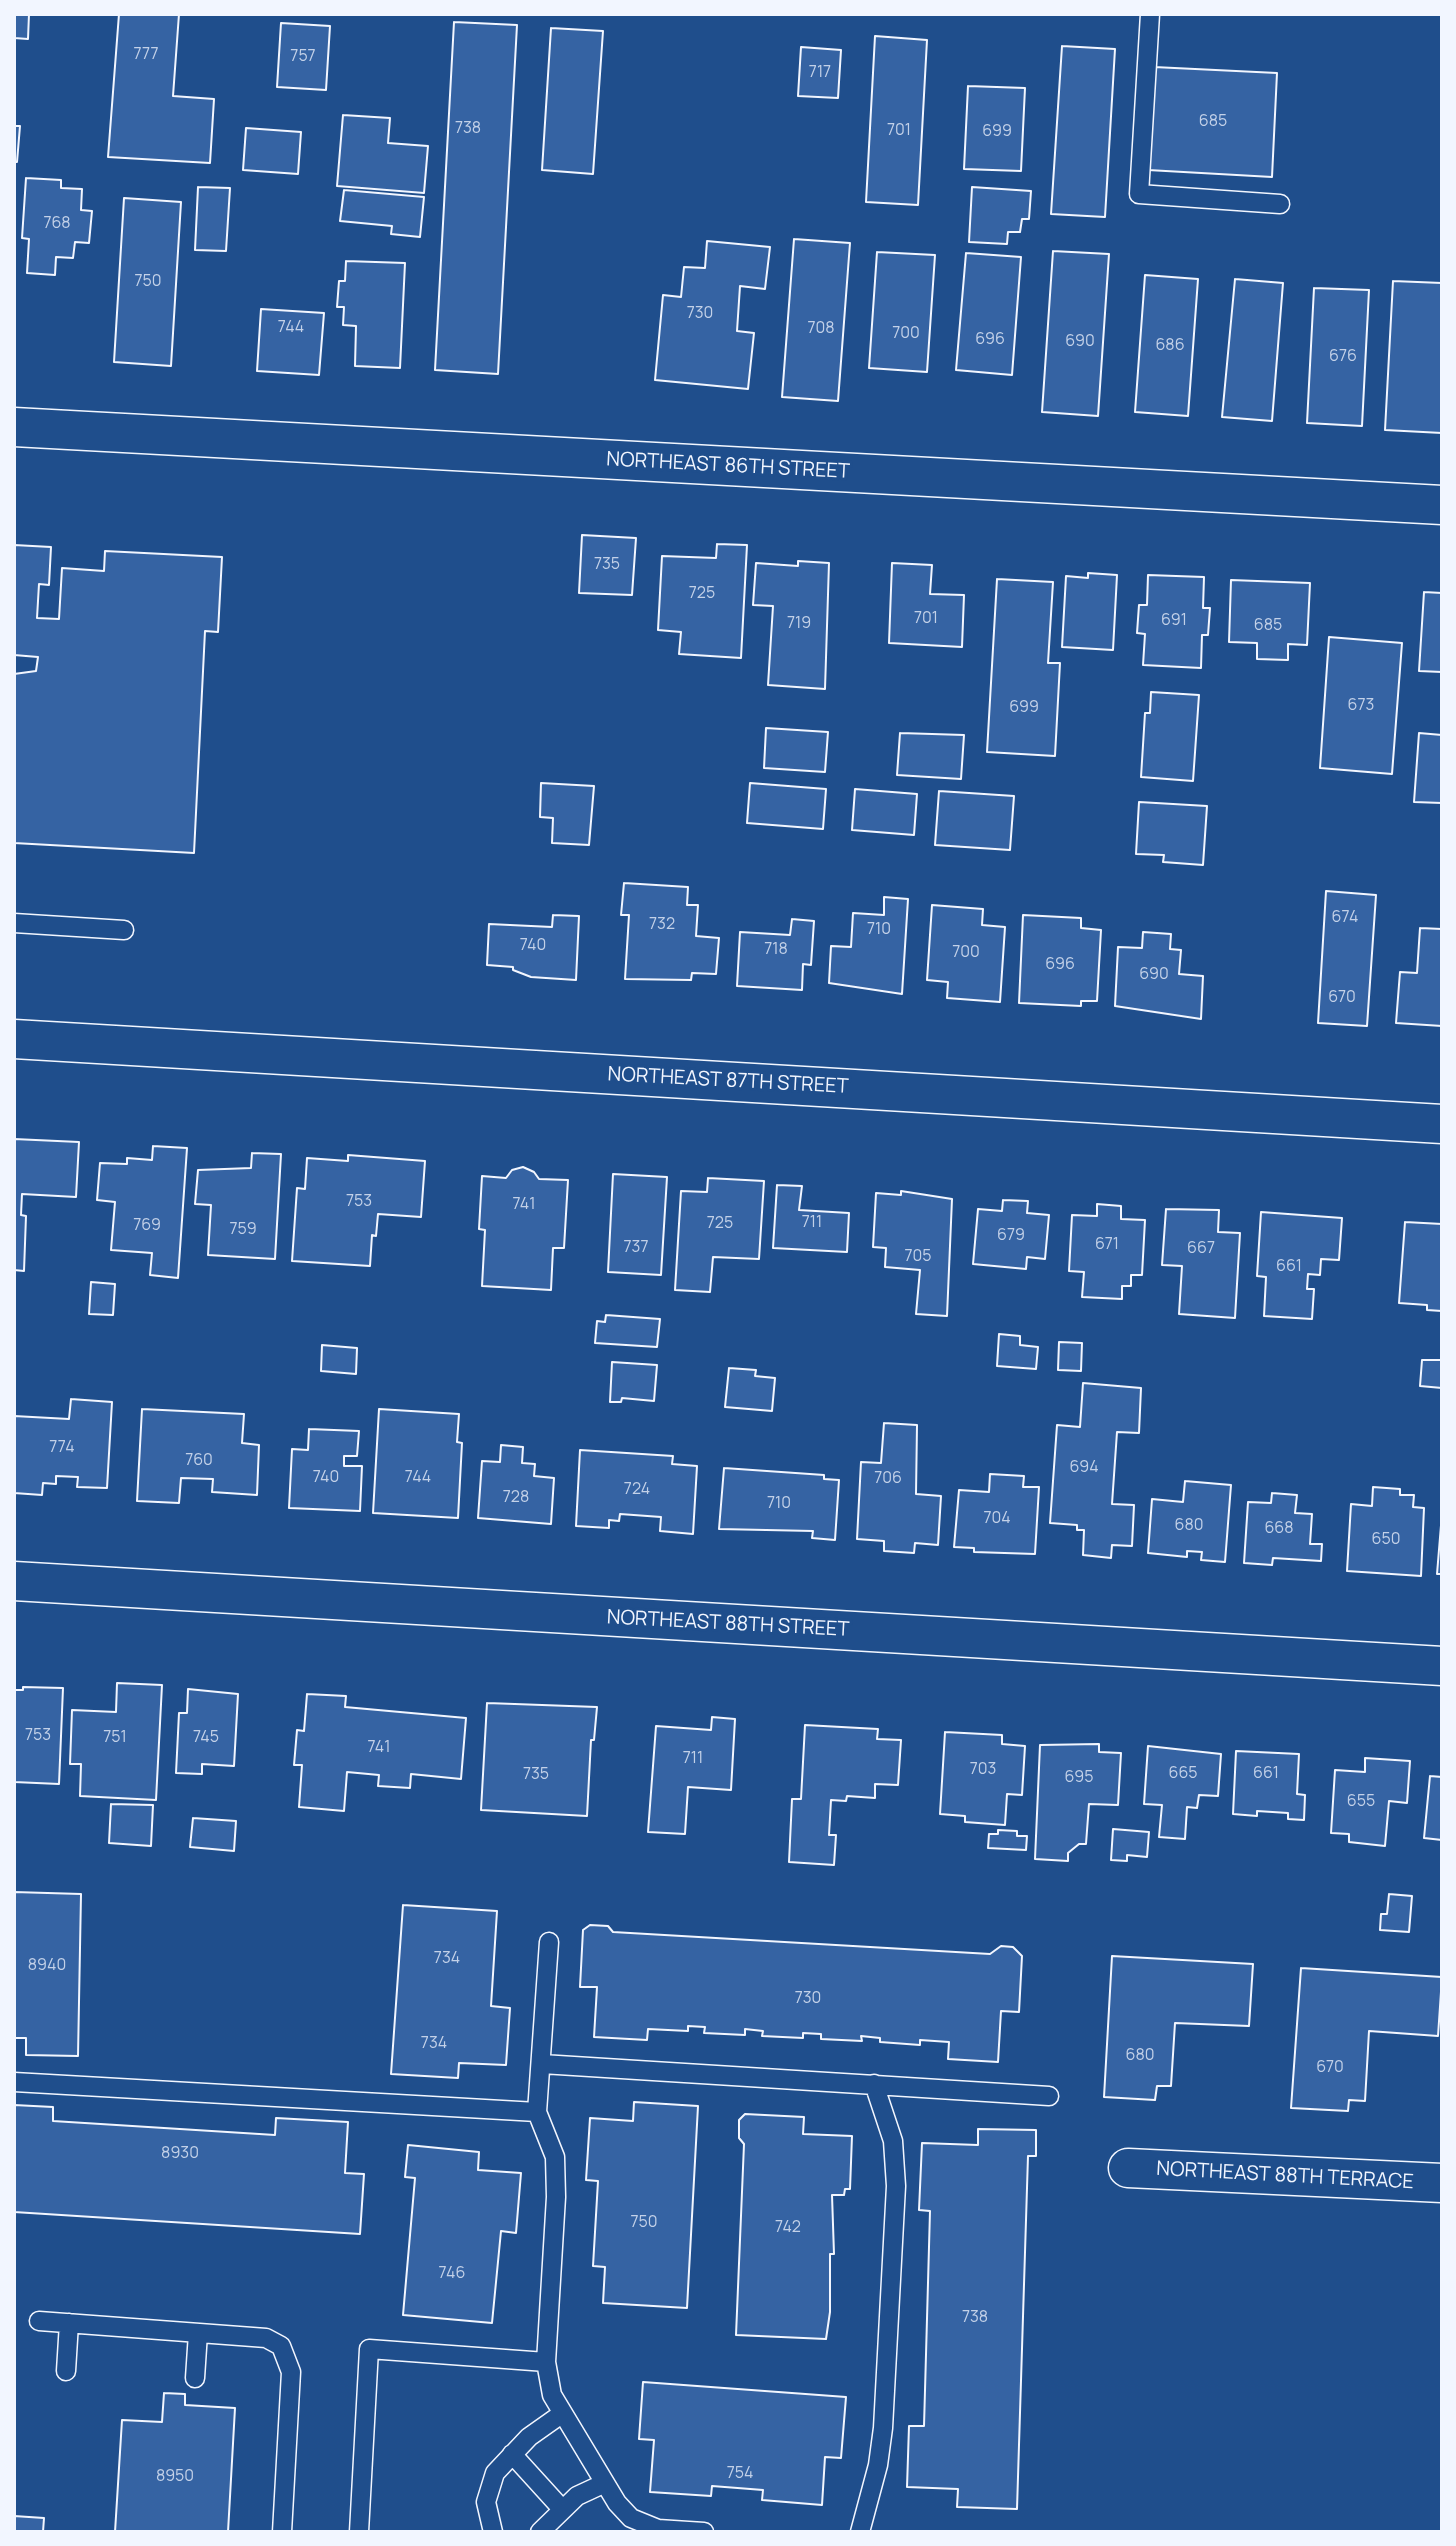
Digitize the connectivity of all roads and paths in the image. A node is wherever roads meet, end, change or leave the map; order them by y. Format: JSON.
{"nodes":[{"id":1,"x":1150,"y":14,"type":"edge"},
{"id":2,"x":1280,"y":204,"type":"dead end"},
{"id":3,"x":14,"y":427,"type":"edge"},
{"id":4,"x":1442,"y":505,"type":"edge"},
{"id":5,"x":14,"y":923,"type":"edge"},
{"id":6,"x":124,"y":930,"type":"dead end"},
{"id":7,"x":14,"y":1039,"type":"edge"},
{"id":8,"x":1442,"y":1124,"type":"edge"},
{"id":9,"x":14,"y":1581,"type":"edge"},
{"id":10,"x":1442,"y":1666,"type":"edge"},
{"id":11,"x":549,"y":1942,"type":"dead end"},
{"id":12,"x":542,"y":2064,"type":"junction"},
{"id":13,"x":14,"y":2082,"type":"edge"},
{"id":14,"x":874,"y":2084,"type":"junction"},
{"id":15,"x":1049,"y":2096,"type":"dead end"},
{"id":16,"x":537,"y":2112,"type":"junction"},
{"id":17,"x":1128,"y":2168,"type":"dead end"},
{"id":18,"x":1442,"y":2183,"type":"edge"},
{"id":19,"x":39,"y":2321,"type":"dead end"},
{"id":20,"x":69,"y":2323,"type":"junction"},
{"id":21,"x":198,"y":2333,"type":"junction"},
{"id":22,"x":546,"y":2362,"type":"junction"},
{"id":23,"x":66,"y":2371,"type":"dead end"},
{"id":24,"x":195,"y":2378,"type":"dead end"},
{"id":25,"x":563,"y":2413,"type":"junction"},
{"id":26,"x":512,"y":2454,"type":"junction"},
{"id":27,"x":605,"y":2483,"type":"junction"},
{"id":28,"x":562,"y":2509,"type":"junction"},
{"id":29,"x":282,"y":2532,"type":"edge"},
{"id":30,"x":359,"y":2532,"type":"edge"},
{"id":31,"x":493,"y":2532,"type":"edge"},
{"id":32,"x":540,"y":2532,"type":"edge"},
{"id":33,"x":704,"y":2532,"type":"edge"},
{"id":34,"x":860,"y":2532,"type":"edge"}],
"edges":[{"from":1,"to":2,"type":"lane"},
{"from":3,"to":4,"type":"street","name":"NORTHEAST 86TH STREET"},
{"from":5,"to":6,"type":"lane"},
{"from":7,"to":8,"type":"street","name":"NORTHEAST 87TH STREET"},
{"from":9,"to":10,"type":"street","name":"NORTHEAST 88TH STREET"},
{"from":11,"to":12,"type":"lane"},
{"from":12,"to":14,"type":"lane"},
{"from":12,"to":16,"type":"lane"},
{"from":13,"to":16,"type":"lane"},
{"from":14,"to":15,"type":"lane"},
{"from":14,"to":34,"type":"lane"},
{"from":16,"to":22,"type":"lane"},
{"from":17,"to":18,"type":"street","name":"NORTHEAST 88TH TERRACE"},
{"from":19,"to":20,"type":"lane"},
{"from":20,"to":21,"type":"lane"},
{"from":20,"to":23,"type":"lane"},
{"from":21,"to":24,"type":"lane"},
{"from":21,"to":29,"type":"lane"},
{"from":22,"to":25,"type":"lane"},
{"from":22,"to":30,"type":"lane"},
{"from":25,"to":26,"type":"lane"},
{"from":25,"to":27,"type":"lane"},
{"from":26,"to":28,"type":"lane"},
{"from":26,"to":31,"type":"lane"},
{"from":27,"to":28,"type":"lane"},
{"from":27,"to":33,"type":"lane"},
{"from":28,"to":32,"type":"lane"}]}
